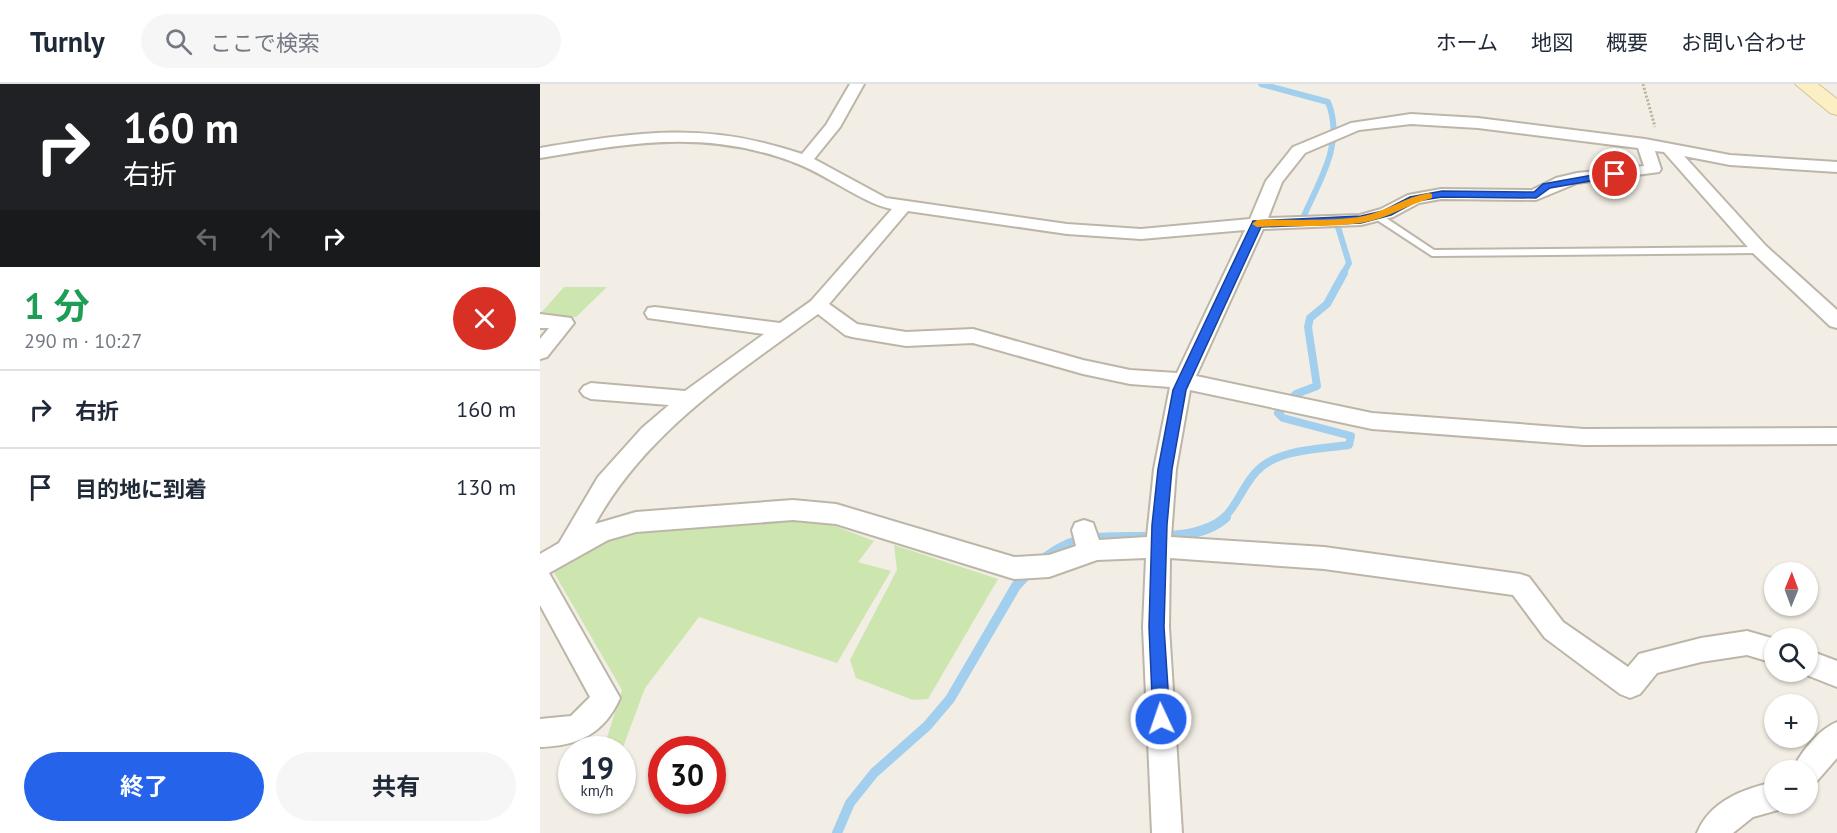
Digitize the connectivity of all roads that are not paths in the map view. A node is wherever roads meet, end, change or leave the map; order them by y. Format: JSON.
{"nodes":[{"id":1,"x":857,"y":84,"type":"edge"},
{"id":2,"x":1805,"y":84,"type":"edge"},
{"id":3,"x":1832,"y":102,"type":"edge"},
{"id":4,"x":1645,"y":144,"type":"junction"},
{"id":5,"x":1670,"y":150,"type":"junction"},
{"id":6,"x":540,"y":153,"type":"edge"},
{"id":7,"x":805,"y":160,"type":"junction"},
{"id":8,"x":1837,"y":167,"type":"edge"},
{"id":9,"x":904,"y":205,"type":"junction"},
{"id":10,"x":1377,"y":216,"type":"junction"},
{"id":11,"x":1257,"y":224,"type":"junction"},
{"id":12,"x":1760,"y":250,"type":"junction"},
{"id":13,"x":818,"y":305,"type":"junction"},
{"id":14,"x":655,"y":313,"type":"dead end"},
{"id":15,"x":540,"y":321,"type":"edge"},
{"id":16,"x":1837,"y":321,"type":"edge"},
{"id":17,"x":784,"y":330,"type":"junction"},
{"id":18,"x":540,"y":352,"type":"edge"},
{"id":19,"x":1183,"y":381,"type":"junction"},
{"id":20,"x":591,"y":391,"type":"dead end"},
{"id":21,"x":690,"y":399,"type":"junction"},
{"id":22,"x":1837,"y":436,"type":"edge"},
{"id":23,"x":1160,"y":536,"type":"junction"},
{"id":24,"x":570,"y":546,"type":"junction"},
{"id":25,"x":540,"y":566,"type":"edge"},
{"id":26,"x":540,"y":581,"type":"edge"},
{"id":27,"x":1764,"y":648,"type":"edge"},
{"id":28,"x":1818,"y":667,"type":"edge"},
{"id":29,"x":1837,"y":674,"type":"edge"},
{"id":30,"x":540,"y":733,"type":"edge"},
{"id":31,"x":1837,"y":736,"type":"edge"},
{"id":32,"x":1816,"y":760,"type":"edge"},
{"id":33,"x":1764,"y":799,"type":"edge"},
{"id":34,"x":1167,"y":833,"type":"edge"},
{"id":35,"x":1712,"y":833,"type":"edge"}],
"edges":[{"from":1,"to":7,"type":"street"},
{"from":2,"to":3,"type":"main road"},
{"from":4,"to":5,"type":"street"},
{"from":4,"to":10,"type":"street"},
{"from":4,"to":11,"type":"street"},
{"from":5,"to":8,"type":"street"},
{"from":5,"to":12,"type":"street"},
{"from":6,"to":7,"type":"street"},
{"from":7,"to":9,"type":"street"},
{"from":9,"to":11,"type":"street"},
{"from":9,"to":13,"type":"street"},
{"from":10,"to":11,"type":"street"},
{"from":10,"to":12,"type":"lane"},
{"from":11,"to":19,"type":"street"},
{"from":12,"to":16,"type":"street"},
{"from":13,"to":17,"type":"street"},
{"from":13,"to":19,"type":"street"},
{"from":14,"to":17,"type":"street"},
{"from":15,"to":18,"type":"street"},
{"from":17,"to":21,"type":"street"},
{"from":19,"to":22,"type":"street"},
{"from":19,"to":23,"type":"street"},
{"from":20,"to":21,"type":"street"},
{"from":21,"to":24,"type":"street"},
{"from":23,"to":24,"type":"street"},
{"from":23,"to":27,"type":"street"},
{"from":23,"to":34,"type":"street"},
{"from":24,"to":25,"type":"street"},
{"from":26,"to":30,"type":"street"},
{"from":28,"to":29,"type":"street"},
{"from":31,"to":32,"type":"street"},
{"from":33,"to":35,"type":"street"}]}
